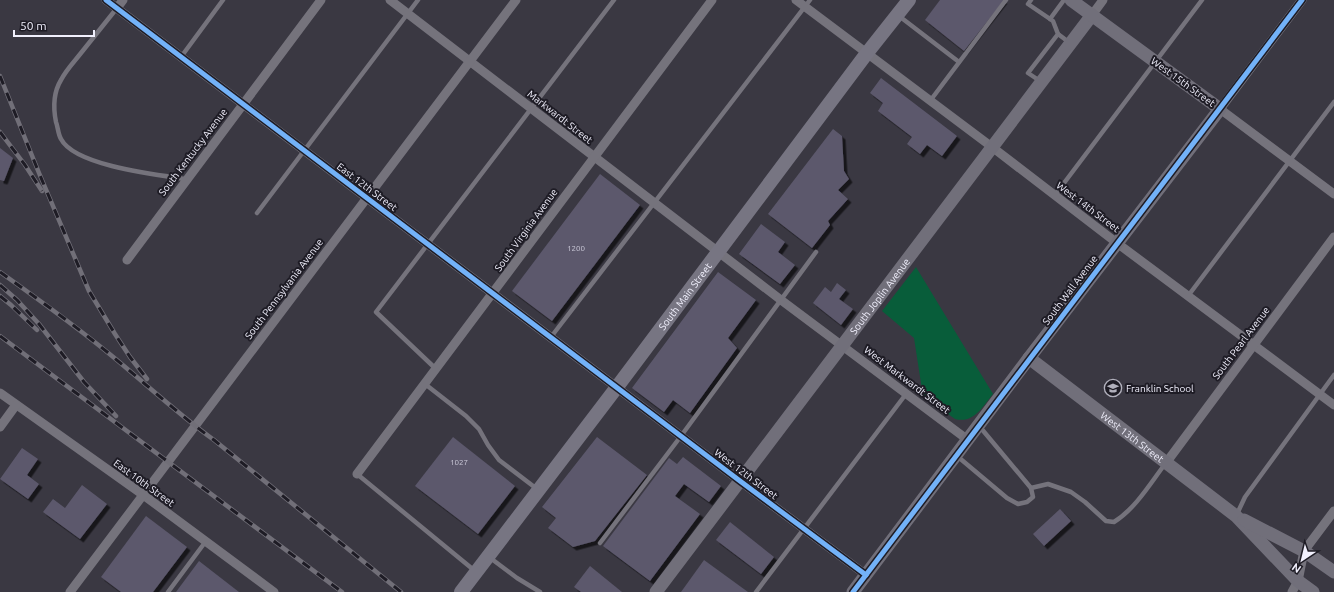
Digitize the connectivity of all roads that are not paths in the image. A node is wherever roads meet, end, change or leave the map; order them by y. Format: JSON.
{"nodes":[{"id":1,"x":106,"y":0,"type":"edge"},
{"id":2,"x":123,"y":0,"type":"edge"},
{"id":3,"x":223,"y":0,"type":"edge"},
{"id":4,"x":321,"y":0,"type":"edge"},
{"id":5,"x":390,"y":0,"type":"edge"},
{"id":6,"x":418,"y":0,"type":"edge"},
{"id":7,"x":516,"y":0,"type":"edge"},
{"id":8,"x":614,"y":0,"type":"edge"},
{"id":9,"x":712,"y":0,"type":"edge"},
{"id":10,"x":796,"y":0,"type":"edge"},
{"id":11,"x":909,"y":0,"type":"edge"},
{"id":12,"x":1006,"y":0,"type":"edge"},
{"id":13,"x":1031,"y":0,"type":"edge"},
{"id":14,"x":1064,"y":0,"type":"edge"},
{"id":15,"x":1071,"y":0,"type":"edge"},
{"id":16,"x":1103,"y":0,"type":"edge"},
{"id":17,"x":1202,"y":0,"type":"edge"},
{"id":18,"x":1302,"y":0,"type":"edge"},
{"id":19,"x":807,"y":3,"type":"edge"},
{"id":20,"x":117,"y":8,"type":"junction"},
{"id":21,"x":408,"y":14,"type":"junction"},
{"id":22,"x":897,"y":15,"type":"junction"},
{"id":23,"x":1092,"y":15,"type":"junction"},
{"id":24,"x":1050,"y":19,"type":"junction"},
{"id":25,"x":1058,"y":34,"type":"junction"},
{"id":26,"x":1070,"y":43,"type":"junction"},
{"id":27,"x":867,"y":54,"type":"junction"},
{"id":28,"x":181,"y":57,"type":"junction"},
{"id":29,"x":470,"y":61,"type":"junction"},
{"id":30,"x":1155,"y":61,"type":"junction"},
{"id":31,"x":959,"y":62,"type":"junction"},
{"id":32,"x":1041,"y":82,"type":"junction"},
{"id":33,"x":930,"y":101,"type":"junction"},
{"id":34,"x":1334,"y":102,"type":"edge"},
{"id":35,"x":243,"y":104,"type":"junction"},
{"id":36,"x":531,"y":108,"type":"junction"},
{"id":37,"x":1220,"y":109,"type":"junction"},
{"id":38,"x":992,"y":147,"type":"junction"},
{"id":39,"x":304,"y":151,"type":"junction"},
{"id":40,"x":594,"y":156,"type":"junction"},
{"id":41,"x":1290,"y":161,"type":"junction"},
{"id":42,"x":186,"y":179,"type":"junction"},
{"id":43,"x":1334,"y":194,"type":"edge"},
{"id":44,"x":1055,"y":195,"type":"junction"},
{"id":45,"x":367,"y":198,"type":"junction"},
{"id":46,"x":654,"y":203,"type":"junction"},
{"id":47,"x":257,"y":213,"type":"dead end"},
{"id":48,"x":1334,"y":237,"type":"edge"},
{"id":49,"x":1117,"y":243,"type":"junction"},
{"id":50,"x":428,"y":244,"type":"junction"},
{"id":51,"x":718,"y":252,"type":"junction"},
{"id":52,"x":816,"y":252,"type":"dead end"},
{"id":53,"x":127,"y":260,"type":"dead end"},
{"id":54,"x":493,"y":293,"type":"junction"},
{"id":55,"x":1188,"y":296,"type":"junction"},
{"id":56,"x":781,"y":300,"type":"junction"},
{"id":57,"x":551,"y":337,"type":"junction"},
{"id":58,"x":1253,"y":345,"type":"junction"},
{"id":59,"x":842,"y":346,"type":"junction"},
{"id":60,"x":1029,"y":358,"type":"junction"},
{"id":61,"x":436,"y":369,"type":"junction"},
{"id":62,"x":1334,"y":375,"type":"edge"},
{"id":63,"x":425,"y":384,"type":"junction"},
{"id":64,"x":617,"y":387,"type":"junction"},
{"id":65,"x":0,"y":393,"type":"edge"},
{"id":66,"x":906,"y":394,"type":"junction"},
{"id":67,"x":1320,"y":394,"type":"junction"},
{"id":68,"x":16,"y":405,"type":"junction"},
{"id":69,"x":1334,"y":405,"type":"edge"},
{"id":70,"x":979,"y":425,"type":"junction"},
{"id":71,"x":0,"y":426,"type":"edge"},
{"id":72,"x":681,"y":436,"type":"junction"},
{"id":73,"x":968,"y":440,"type":"junction"},
{"id":74,"x":956,"y":455,"type":"junction"},
{"id":75,"x":1166,"y":463,"type":"junction"},
{"id":76,"x":357,"y":474,"type":"joint"},
{"id":77,"x":740,"y":481,"type":"junction"},
{"id":78,"x":1031,"y":488,"type":"junction"},
{"id":79,"x":538,"y":490,"type":"junction"},
{"id":80,"x":142,"y":494,"type":"junction"},
{"id":81,"x":1334,"y":511,"type":"edge"},
{"id":82,"x":1236,"y":516,"type":"junction"},
{"id":83,"x":804,"y":529,"type":"junction"},
{"id":84,"x":206,"y":541,"type":"junction"},
{"id":85,"x":600,"y":543,"type":"dead end"},
{"id":86,"x":1304,"y":551,"type":"junction"},
{"id":87,"x":488,"y":556,"type":"junction"},
{"id":88,"x":476,"y":572,"type":"junction"},
{"id":89,"x":1334,"y":572,"type":"edge"},
{"id":90,"x":866,"y":575,"type":"junction"},
{"id":91,"x":1295,"y":587,"type":"edge"},
{"id":92,"x":270,"y":591,"type":"edge"},
{"id":93,"x":70,"y":592,"type":"edge"},
{"id":94,"x":168,"y":592,"type":"edge"},
{"id":95,"x":461,"y":592,"type":"edge"},
{"id":96,"x":540,"y":592,"type":"edge"},
{"id":97,"x":656,"y":592,"type":"edge"},
{"id":98,"x":756,"y":592,"type":"edge"},
{"id":99,"x":853,"y":592,"type":"edge"},
{"id":100,"x":1313,"y":592,"type":"edge"}],
"edges":[{"from":1,"to":20,"type":"street","name":"East 12th Street"},
{"from":2,"to":20,"type":"street"},
{"from":3,"to":28,"type":"lane"},
{"from":4,"to":35,"type":"street","name":"South Kentucky Avenue"},
{"from":5,"to":21,"type":"street","name":"Markwardt Street"},
{"from":6,"to":21,"type":"lane"},
{"from":7,"to":29,"type":"street","name":"South Pennsylvania Avenue"},
{"from":8,"to":36,"type":"lane"},
{"from":9,"to":40,"type":"street","name":"South Virginia Avenue"},
{"from":10,"to":19,"type":"street","name":"West 14th Street"},
{"from":11,"to":22,"type":"main road","name":"South Main Street"},
{"from":12,"to":31,"type":"lane"},
{"from":13,"to":24,"type":"lane"},
{"from":14,"to":24,"type":"lane"},
{"from":15,"to":23,"type":"street","name":"West 15th Street"},
{"from":16,"to":23,"type":"street","name":"South Joplin Avenue"},
{"from":17,"to":30,"type":"lane"},
{"from":18,"to":37,"type":"street","name":"South Wall Avenue"},
{"from":19,"to":27,"type":"street","name":"West 14th Street"},
{"from":19,"to":46,"type":"lane"},
{"from":20,"to":28,"type":"street","name":"East 12th Street"},
{"from":20,"to":42,"type":"lane"},
{"from":21,"to":29,"type":"street","name":"Markwardt Street"},
{"from":21,"to":39,"type":"lane"},
{"from":22,"to":27,"type":"main road","name":"South Main Street"},
{"from":22,"to":31,"type":"lane"},
{"from":23,"to":26,"type":"street","name":"South Joplin Avenue"},
{"from":23,"to":30,"type":"street","name":"West 15th Street"},
{"from":24,"to":25,"type":"lane"},
{"from":25,"to":26,"type":"lane"},
{"from":25,"to":32,"type":"lane"},
{"from":26,"to":32,"type":"street","name":"South Joplin Avenue"},
{"from":27,"to":33,"type":"street","name":"West 14th Street"},
{"from":27,"to":51,"type":"main road","name":"South Main Street"},
{"from":28,"to":35,"type":"street","name":"East 12th Street"},
{"from":29,"to":36,"type":"street","name":"Markwardt Street"},
{"from":29,"to":45,"type":"street","name":"South Pennsylvania Avenue"},
{"from":30,"to":37,"type":"street","name":"West 15th Street"},
{"from":30,"to":44,"type":"lane"},
{"from":31,"to":33,"type":"lane"},
{"from":32,"to":38,"type":"street","name":"South Joplin Avenue"},
{"from":33,"to":38,"type":"street","name":"West 14th Street"},
{"from":34,"to":41,"type":"lane"},
{"from":35,"to":39,"type":"street","name":"East 12th Street"},
{"from":35,"to":42,"type":"street","name":"South Kentucky Avenue"},
{"from":36,"to":40,"type":"street","name":"Markwardt Street"},
{"from":36,"to":50,"type":"lane"},
{"from":37,"to":41,"type":"street","name":"West 15th Street"},
{"from":37,"to":49,"type":"street","name":"South Wall Avenue"},
{"from":38,"to":44,"type":"street","name":"West 14th Street"},
{"from":38,"to":59,"type":"street","name":"South Joplin Avenue"},
{"from":39,"to":45,"type":"street","name":"East 12th Street"},
{"from":39,"to":47,"type":"lane"},
{"from":40,"to":46,"type":"street","name":"Markwardt Street"},
{"from":40,"to":54,"type":"street","name":"South Virginia Avenue"},
{"from":41,"to":43,"type":"street","name":"West 15th Street"},
{"from":41,"to":55,"type":"lane"},
{"from":42,"to":53,"type":"street","name":"South Kentucky Avenue"},
{"from":44,"to":49,"type":"street","name":"West 14th Street"},
{"from":45,"to":50,"type":"street","name":"East 12th Street"},
{"from":45,"to":80,"type":"street","name":"South Pennsylvania Avenue"},
{"from":46,"to":51,"type":"street","name":"Markwardt Street"},
{"from":46,"to":57,"type":"lane"},
{"from":48,"to":58,"type":"street","name":"South Pearl Avenue"},
{"from":49,"to":55,"type":"street","name":"West 14th Street"},
{"from":49,"to":60,"type":"street","name":"South Wall Avenue"},
{"from":50,"to":54,"type":"street","name":"East 12th Street"},
{"from":50,"to":61,"type":"lane"},
{"from":51,"to":56,"type":"street","name":"West Markwardt Street"},
{"from":51,"to":64,"type":"main road","name":"South Main Street"},
{"from":52,"to":56,"type":"lane"},
{"from":54,"to":57,"type":"street","name":"East 12th Street"},
{"from":54,"to":61,"type":"street","name":"South Virginia Avenue"},
{"from":55,"to":58,"type":"street","name":"West 14th Street"},
{"from":56,"to":59,"type":"street","name":"West Markwardt Street"},
{"from":56,"to":72,"type":"lane"},
{"from":57,"to":64,"type":"street","name":"East 12th Street"},
{"from":58,"to":67,"type":"street","name":"West 14th Street"},
{"from":58,"to":75,"type":"street","name":"South Pearl Avenue"},
{"from":59,"to":66,"type":"street","name":"West Markwardt Street"},
{"from":59,"to":77,"type":"street","name":"South Joplin Avenue"},
{"from":60,"to":70,"type":"street","name":"South Wall Avenue"},
{"from":60,"to":75,"type":"street","name":"West 13th Street"},
{"from":61,"to":63,"type":"street","name":"South Virginia Avenue"},
{"from":62,"to":67,"type":"lane"},
{"from":63,"to":76,"type":"street","name":"South Virginia Avenue"},
{"from":63,"to":79,"type":"lane"},
{"from":64,"to":72,"type":"street","name":"West 12th Street"},
{"from":64,"to":79,"type":"main road","name":"South Main Street"},
{"from":65,"to":68,"type":"street","name":"East 10th Street"},
{"from":66,"to":73,"type":"street","name":"West Markwardt Street"},
{"from":66,"to":83,"type":"lane"},
{"from":67,"to":69,"type":"street","name":"West 14th Street"},
{"from":67,"to":82,"type":"lane"},
{"from":68,"to":71,"type":"street"},
{"from":68,"to":80,"type":"street","name":"East 10th Street"},
{"from":70,"to":73,"type":"street","name":"South Wall Avenue"},
{"from":70,"to":78,"type":"lane"},
{"from":72,"to":77,"type":"street","name":"West 12th Street"},
{"from":72,"to":85,"type":"lane"},
{"from":73,"to":74,"type":"street","name":"South Wall Avenue"},
{"from":74,"to":78,"type":"lane"},
{"from":74,"to":90,"type":"street","name":"South Wall Avenue"},
{"from":75,"to":78,"type":"lane"},
{"from":75,"to":82,"type":"street","name":"West 13th Street"},
{"from":76,"to":88,"type":"lane"},
{"from":77,"to":83,"type":"street","name":"West 12th Street"},
{"from":77,"to":97,"type":"street","name":"South Joplin Avenue"},
{"from":79,"to":87,"type":"main road","name":"South Main Street"},
{"from":80,"to":84,"type":"street","name":"East 10th Street"},
{"from":80,"to":93,"type":"street","name":"South Pennsylvania Avenue"},
{"from":81,"to":86,"type":"street"},
{"from":82,"to":86,"type":"street","name":"West 13th Street"},
{"from":82,"to":91,"type":"street","name":"West 13th Street"},
{"from":83,"to":90,"type":"street","name":"West 12th Street"},
{"from":83,"to":98,"type":"lane"},
{"from":84,"to":92,"type":"street","name":"East 10th Street"},
{"from":84,"to":94,"type":"lane"},
{"from":86,"to":89,"type":"street","name":"West 13th Street"},
{"from":86,"to":91,"type":"street"},
{"from":87,"to":88,"type":"main road","name":"South Main Street"},
{"from":87,"to":96,"type":"lane"},
{"from":88,"to":95,"type":"main road","name":"South Main Street"},
{"from":90,"to":99,"type":"street","name":"South Wall Avenue"},
{"from":91,"to":100,"type":"street","name":"West 13th Street"}]}
